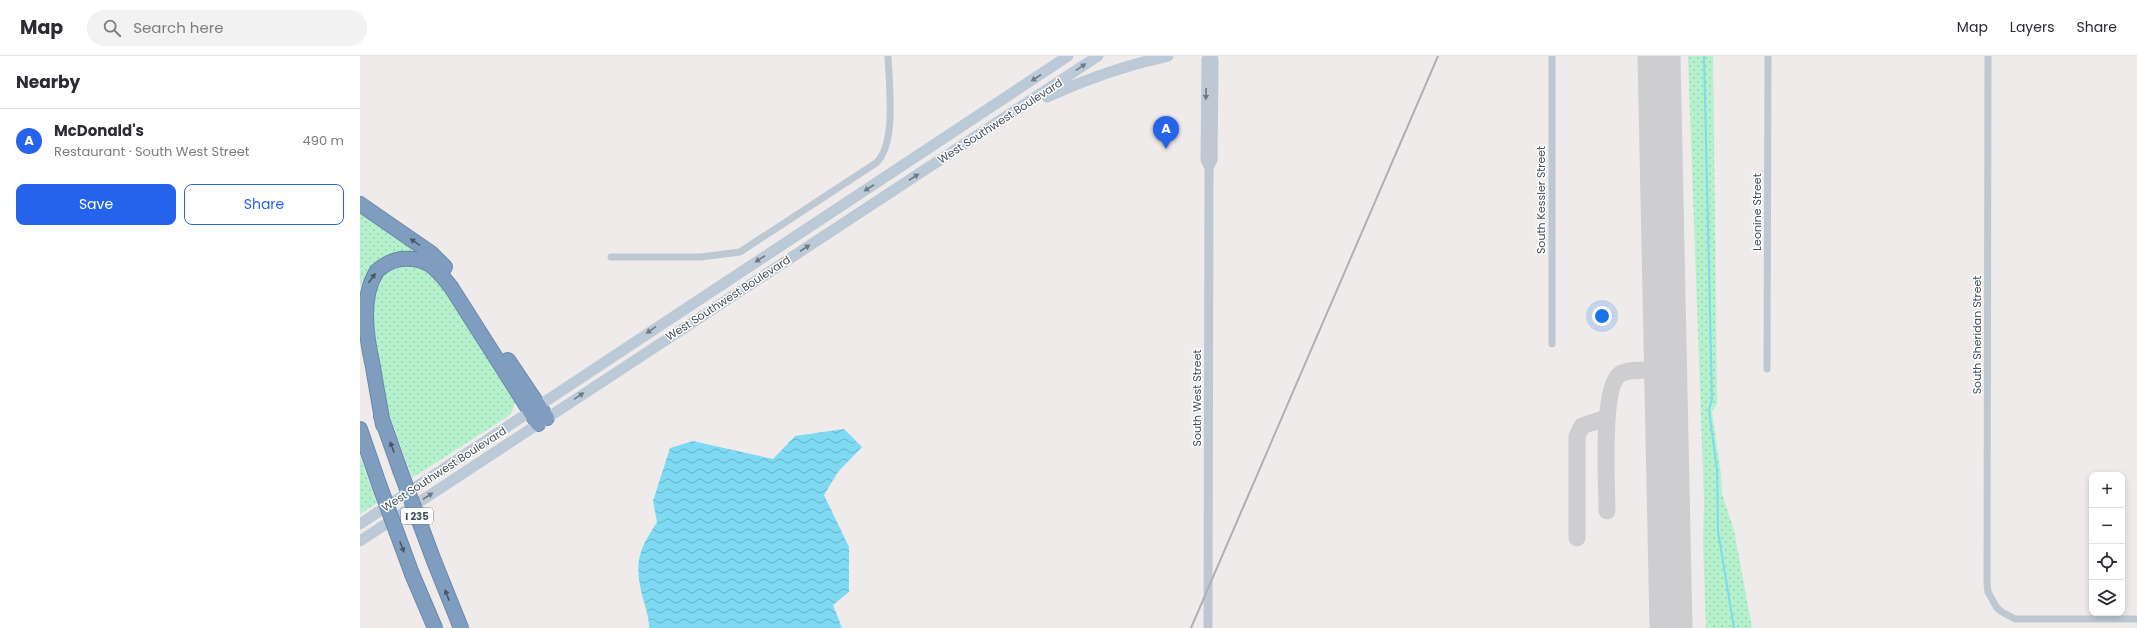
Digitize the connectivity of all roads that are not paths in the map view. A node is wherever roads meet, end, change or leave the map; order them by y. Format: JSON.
{"nodes":[{"id":1,"x":888,"y":56,"type":"edge"},
{"id":2,"x":1068,"y":56,"type":"edge"},
{"id":3,"x":1098,"y":56,"type":"edge"},
{"id":4,"x":1168,"y":56,"type":"edge"},
{"id":5,"x":1208,"y":56,"type":"edge"},
{"id":6,"x":1212,"y":56,"type":"edge"},
{"id":7,"x":1552,"y":56,"type":"edge"},
{"id":8,"x":1768,"y":56,"type":"edge"},
{"id":9,"x":1988,"y":56,"type":"edge"},
{"id":10,"x":1012,"y":113,"type":"junction"},
{"id":11,"x":1210,"y":168,"type":"junction"},
{"id":12,"x":360,"y":204,"type":"edge"},
{"id":13,"x":610,"y":257,"type":"dead end"},
{"id":14,"x":1552,"y":344,"type":"dead end"},
{"id":15,"x":360,"y":351,"type":"edge"},
{"id":16,"x":1767,"y":369,"type":"dead end"},
{"id":17,"x":534,"y":409,"type":"junction"},
{"id":18,"x":542,"y":421,"type":"junction"},
{"id":19,"x":383,"y":425,"type":"junction"},
{"id":20,"x":360,"y":429,"type":"edge"},
{"id":21,"x":360,"y":440,"type":"edge"},
{"id":22,"x":370,"y":461,"type":"junction"},
{"id":23,"x":360,"y":524,"type":"edge"},
{"id":24,"x":360,"y":541,"type":"edge"},
{"id":25,"x":2137,"y":619,"type":"edge"},
{"id":26,"x":435,"y":628,"type":"edge"},
{"id":27,"x":461,"y":628,"type":"edge"},
{"id":28,"x":1208,"y":628,"type":"edge"}],
"edges":[{"from":1,"to":13,"type":"street"},
{"from":2,"to":17,"type":"main road","name":"West Southwest Boulevard","one_way":true},
{"from":10,"to":3,"type":"main road","name":"West Southwest Boulevard","one_way":true},
{"from":4,"to":10,"type":"main road"},
{"from":5,"to":11,"type":"street","name":"South West Street","one_way":true},
{"from":6,"to":11,"type":"street","name":"South West Street"},
{"from":7,"to":14,"type":"street","name":"South Kessler Street"},
{"from":8,"to":16,"type":"street","name":"Leonine Street"},
{"from":9,"to":25,"type":"street","name":"South Sheridan Street"},
{"from":18,"to":10,"type":"main road","name":"West Southwest Boulevard","one_way":true},
{"from":11,"to":28,"type":"street","name":"South West Street"},
{"from":17,"to":12,"type":"highway","one_way":true},
{"from":15,"to":19,"type":"highway","number":"I 235"},
{"from":17,"to":18,"type":"highway"},
{"from":19,"to":17,"type":"highway","one_way":true},
{"from":17,"to":23,"type":"main road","name":"West Southwest Boulevard"},
{"from":24,"to":18,"type":"main road","name":"West Southwest Boulevard","one_way":true},
{"from":27,"to":19,"type":"highway","number":"I 235","one_way":true,"bridge":true},
{"from":20,"to":22,"type":"highway","number":"I 235"},
{"from":21,"to":22,"type":"highway"},
{"from":22,"to":26,"type":"highway","number":"I 235","one_way":true,"bridge":true}]}
